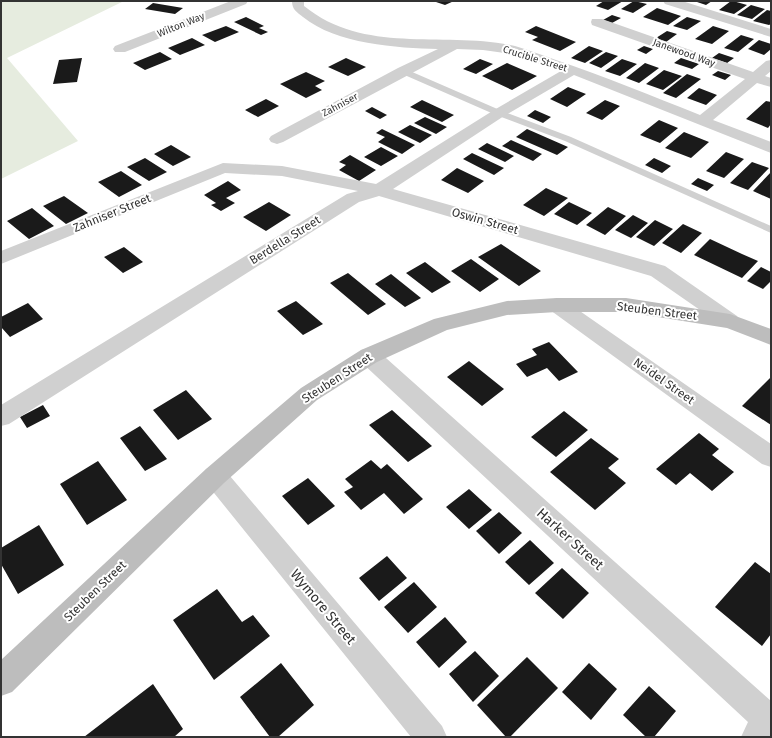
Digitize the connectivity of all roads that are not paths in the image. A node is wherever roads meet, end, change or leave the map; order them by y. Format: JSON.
{"nodes":[{"id":1,"x":242,"y":1,"type":"edge"},
{"id":2,"x":298,"y":1,"type":"edge"},
{"id":3,"x":669,"y":1,"type":"edge"},
{"id":4,"x":597,"y":22,"type":"dead end"},
{"id":5,"x":771,"y":33,"type":"edge"},
{"id":6,"x":460,"y":44,"type":"junction"},
{"id":7,"x":120,"y":49,"type":"dead end"},
{"id":8,"x":771,"y":64,"type":"edge"},
{"id":9,"x":573,"y":70,"type":"junction"},
{"id":10,"x":403,"y":71,"type":"junction"},
{"id":11,"x":755,"y":78,"type":"junction"},
{"id":12,"x":771,"y":83,"type":"edge"},
{"id":13,"x":499,"y":113,"type":"junction"},
{"id":14,"x":702,"y":121,"type":"junction"},
{"id":15,"x":277,"y":139,"type":"dead end"},
{"id":16,"x":771,"y":148,"type":"edge"},
{"id":17,"x":223,"y":168,"type":"joint"},
{"id":18,"x":379,"y":190,"type":"junction"},
{"id":19,"x":771,"y":230,"type":"edge"},
{"id":20,"x":1,"y":258,"type":"edge"},
{"id":21,"x":557,"y":305,"type":"junction"},
{"id":22,"x":730,"y":321,"type":"junction"},
{"id":23,"x":771,"y":337,"type":"edge"},
{"id":24,"x":369,"y":356,"type":"junction"},
{"id":25,"x":1,"y":418,"type":"edge"},
{"id":26,"x":771,"y":457,"type":"edge"},
{"id":27,"x":215,"y":476,"type":"junction"},
{"id":28,"x":1,"y":681,"type":"edge"},
{"id":29,"x":765,"y":726,"type":"edge"},
{"id":30,"x":431,"y":737,"type":"edge"}],
"edges":[{"from":1,"to":7,"type":"street","name":"Wilton Way"},
{"from":2,"to":6,"type":"street","name":"Crucible Street"},
{"from":3,"to":5,"type":"street"},
{"from":4,"to":11,"type":"street","name":"Janewood Way"},
{"from":6,"to":9,"type":"street","name":"Crucible Street"},
{"from":6,"to":10,"type":"street"},
{"from":8,"to":11,"type":"street"},
{"from":9,"to":13,"type":"street","name":"Berdella Street"},
{"from":9,"to":14,"type":"street","name":"Crucible Street"},
{"from":10,"to":13,"type":"lane"},
{"from":10,"to":15,"type":"street","name":"Zahniser"},
{"from":11,"to":12,"type":"street","name":"Janewood Way"},
{"from":11,"to":14,"type":"street"},
{"from":13,"to":18,"type":"street","name":"Berdella Street"},
{"from":13,"to":19,"type":"lane"},
{"from":14,"to":16,"type":"street","name":"Crucible Street"},
{"from":17,"to":18,"type":"street","name":"Oswin Street"},
{"from":17,"to":20,"type":"street","name":"Zahniser Street"},
{"from":18,"to":22,"type":"street","name":"Oswin Street"},
{"from":18,"to":25,"type":"street","name":"Berdella Street"},
{"from":21,"to":22,"type":"street","name":"Steuben Street"},
{"from":21,"to":24,"type":"street","name":"Steuben Street"},
{"from":21,"to":26,"type":"street","name":"Neidel Street"},
{"from":22,"to":23,"type":"street","name":"Steuben Street"},
{"from":24,"to":27,"type":"street","name":"Steuben Street"},
{"from":24,"to":29,"type":"street","name":"Harker Street"},
{"from":27,"to":28,"type":"street","name":"Steuben Street"},
{"from":27,"to":30,"type":"street","name":"Wymore Street"}]}
